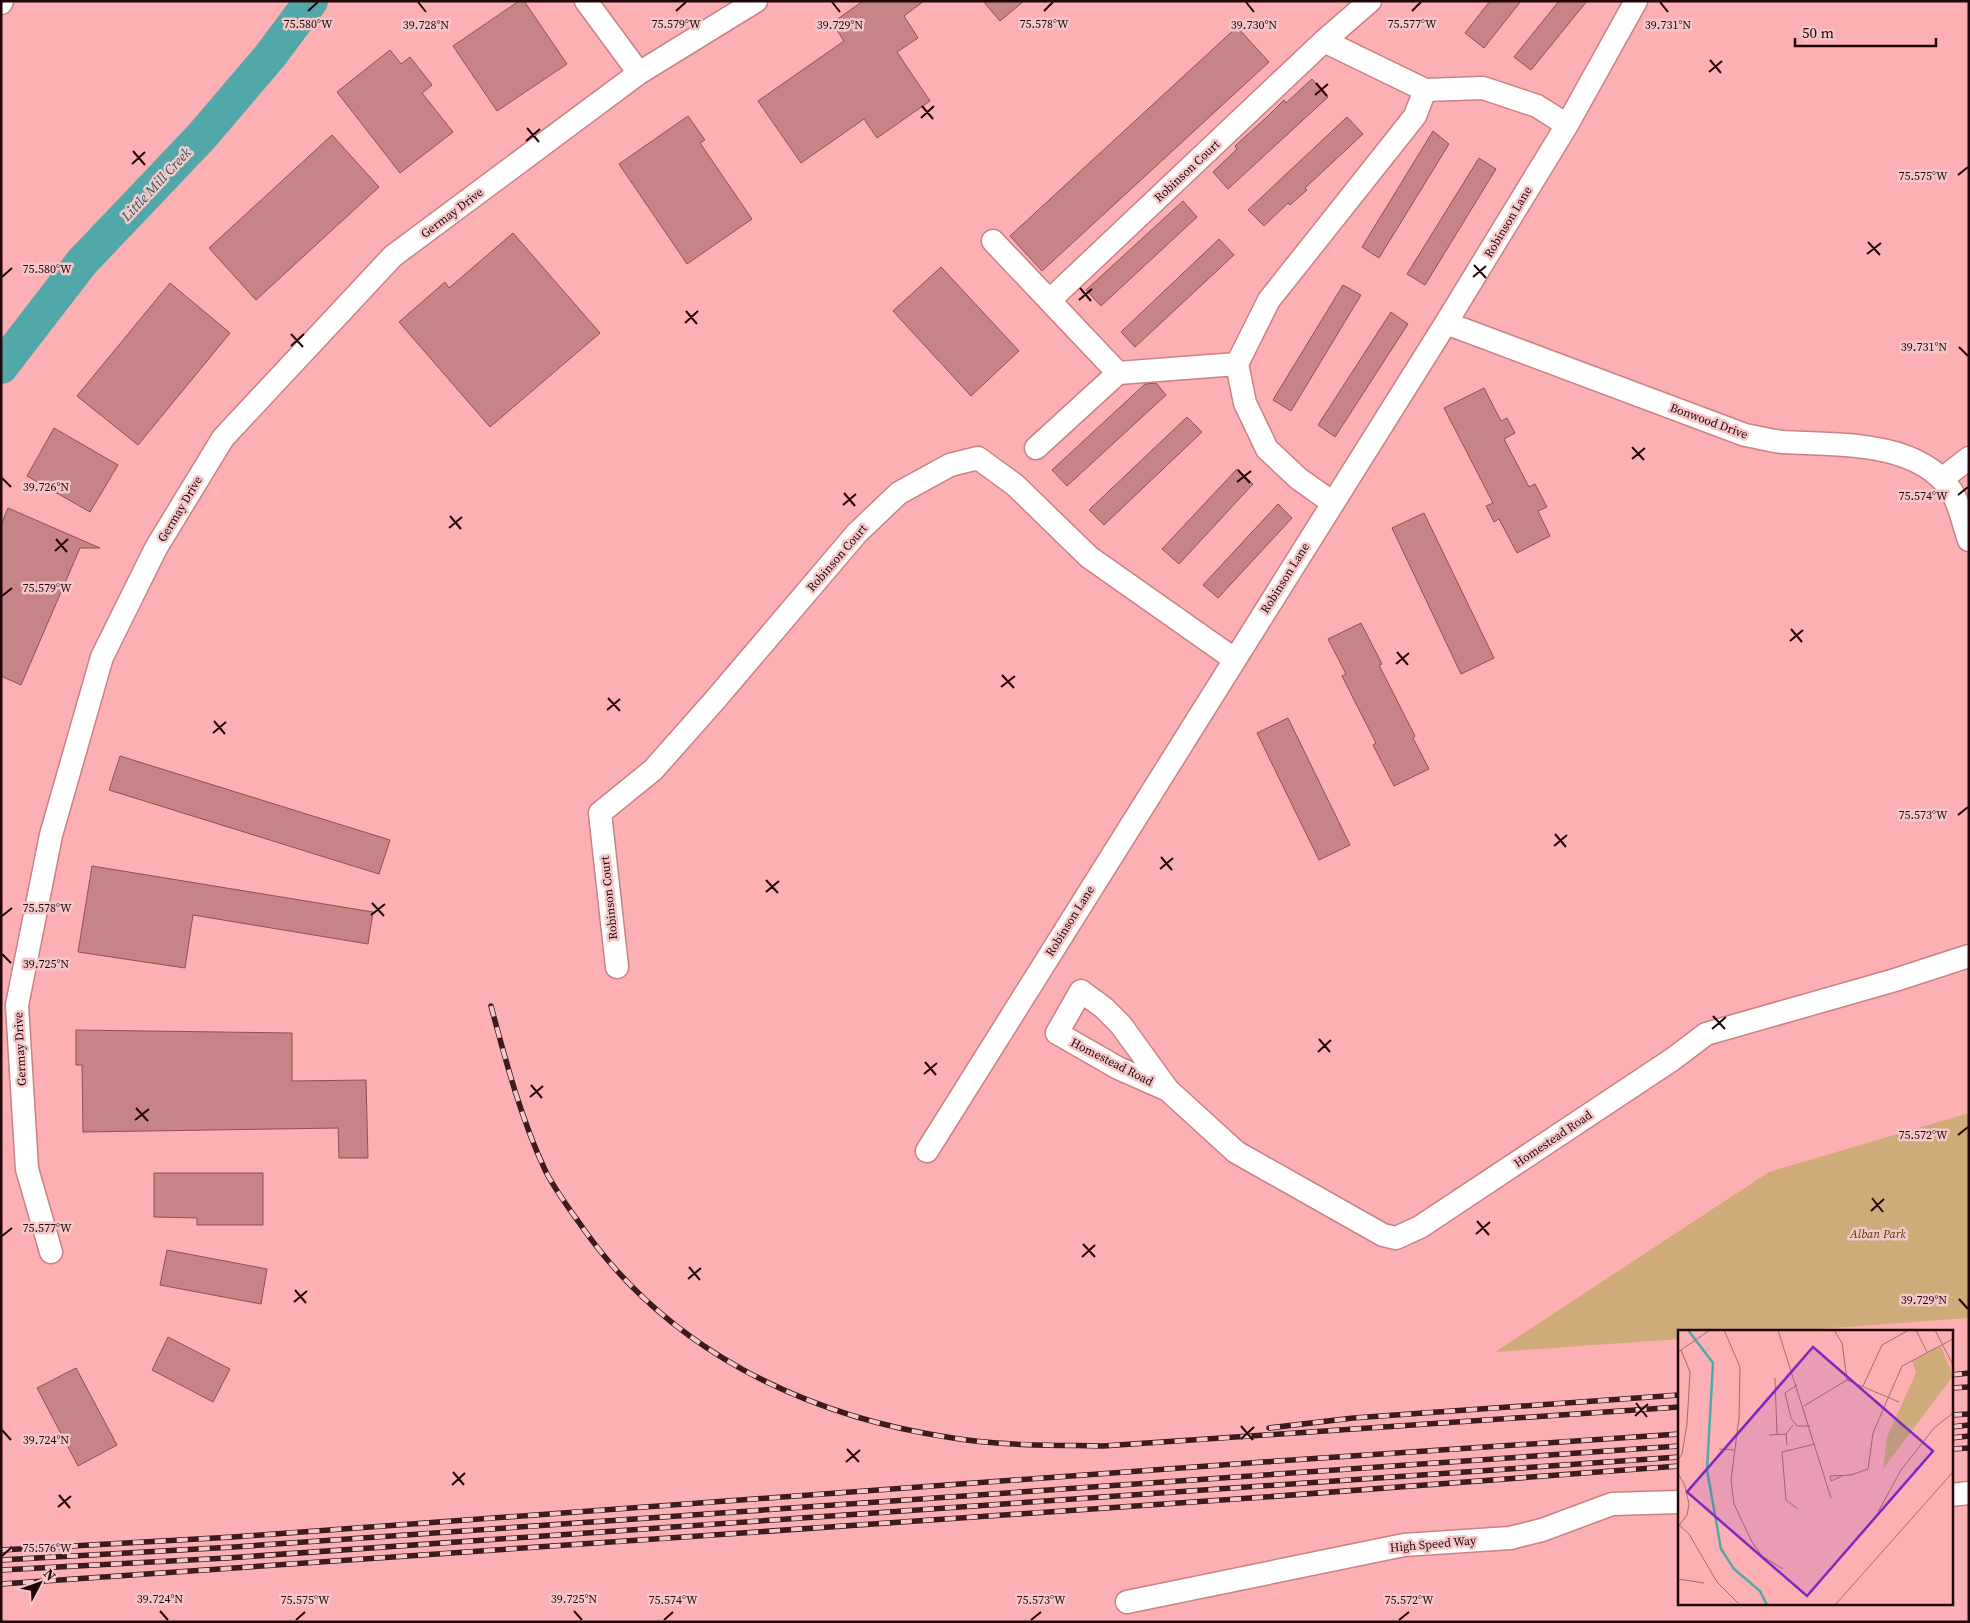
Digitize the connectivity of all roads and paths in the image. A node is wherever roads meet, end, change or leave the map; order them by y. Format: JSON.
{"nodes":[{"id":1,"x":586,"y":1,"type":"edge"},
{"id":2,"x":756,"y":1,"type":"edge"},
{"id":3,"x":1370,"y":1,"type":"edge"},
{"id":4,"x":1636,"y":1,"type":"edge"},
{"id":5,"x":1324,"y":41,"type":"junction"},
{"id":6,"x":639,"y":73,"type":"junction"},
{"id":7,"x":1425,"y":90,"type":"junction"},
{"id":8,"x":1567,"y":125,"type":"junction"},
{"id":9,"x":993,"y":241,"type":"dead end"},
{"id":10,"x":1050,"y":300,"type":"junction"},
{"id":11,"x":1446,"y":323,"type":"junction"},
{"id":12,"x":1237,"y":364,"type":"junction"},
{"id":13,"x":1118,"y":373,"type":"junction"},
{"id":14,"x":1036,"y":448,"type":"dead end"},
{"id":15,"x":1969,"y":458,"type":"edge"},
{"id":16,"x":1942,"y":479,"type":"junction"},
{"id":17,"x":1332,"y":503,"type":"junction"},
{"id":18,"x":1969,"y":540,"type":"edge"},
{"id":19,"x":1234,"y":659,"type":"junction"},
{"id":20,"x":1969,"y":956,"type":"edge"},
{"id":21,"x":617,"y":966,"type":"dead end"},
{"id":22,"x":1168,"y":1090,"type":"junction"},
{"id":23,"x":927,"y":1151,"type":"dead end"},
{"id":24,"x":51,"y":1252,"type":"dead end"},
{"id":25,"x":1969,"y":1493,"type":"edge"},
{"id":26,"x":1952,"y":1494,"type":"edge"},
{"id":27,"x":1678,"y":1502,"type":"edge"},
{"id":28,"x":1127,"y":1602,"type":"dead end"}],
"edges":[{"from":1,"to":6,"type":"street"},
{"from":2,"to":6,"type":"street","name":"Germay Drive"},
{"from":3,"to":5,"type":"street","name":"Robinson Court"},
{"from":4,"to":8,"type":"street","name":"Robinson Lane"},
{"from":5,"to":7,"type":"street"},
{"from":5,"to":10,"type":"street","name":"Robinson Court"},
{"from":6,"to":24,"type":"street","name":"Germay Drive"},
{"from":7,"to":8,"type":"street"},
{"from":7,"to":12,"type":"street"},
{"from":8,"to":11,"type":"street","name":"Robinson Lane"},
{"from":9,"to":10,"type":"street"},
{"from":10,"to":13,"type":"street"},
{"from":11,"to":16,"type":"street","name":"Bonwood Drive"},
{"from":11,"to":17,"type":"street","name":"Robinson Lane"},
{"from":12,"to":13,"type":"street"},
{"from":12,"to":17,"type":"street"},
{"from":13,"to":14,"type":"street"},
{"from":15,"to":16,"type":"street"},
{"from":16,"to":18,"type":"street","name":"Bonwood Drive"},
{"from":17,"to":19,"type":"street","name":"Robinson Lane"},
{"from":19,"to":21,"type":"street","name":"Robinson Court"},
{"from":19,"to":23,"type":"street","name":"Robinson Lane"},
{"from":20,"to":22,"type":"street","name":"Homestead Road"},
{"from":22,"to":22,"type":"street","name":"Homestead Road"},
{"from":25,"to":26,"type":"street"},
{"from":27,"to":28,"type":"street","name":"High Speed Way"}]}
